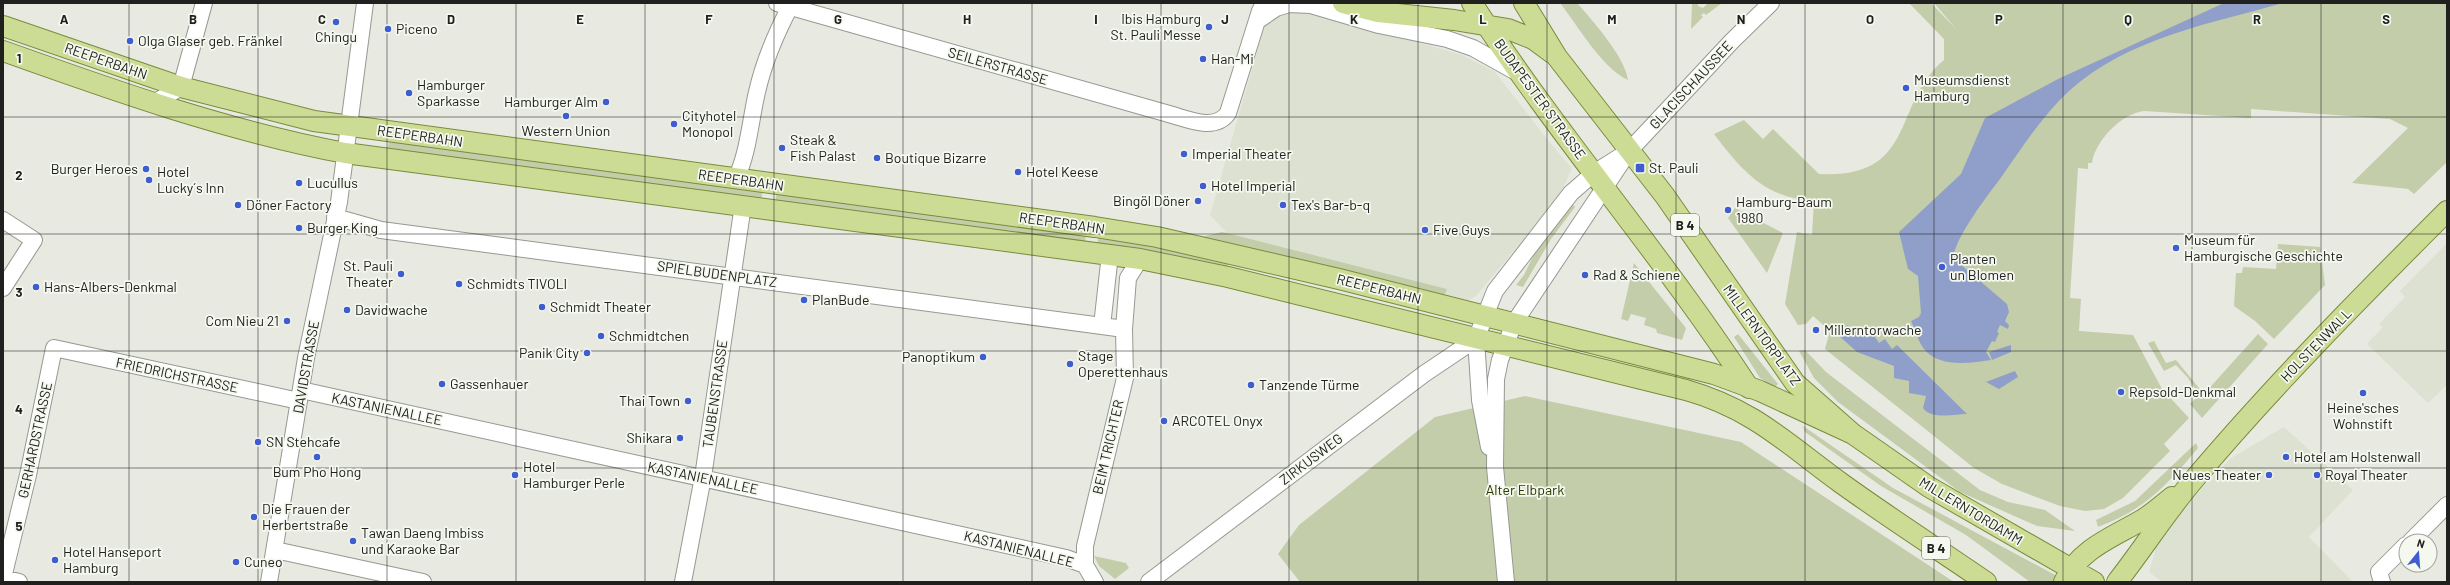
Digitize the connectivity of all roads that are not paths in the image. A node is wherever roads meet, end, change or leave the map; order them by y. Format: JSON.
{"nodes":[{"id":1,"x":204,"y":3,"type":"edge"},
{"id":2,"x":365,"y":3,"type":"edge"},
{"id":3,"x":1264,"y":3,"type":"edge"},
{"id":4,"x":1343,"y":3,"type":"edge"},
{"id":5,"x":1418,"y":3,"type":"edge"},
{"id":6,"x":1472,"y":3,"type":"edge"},
{"id":7,"x":1524,"y":3,"type":"edge"},
{"id":8,"x":1771,"y":3,"type":"edge"},
{"id":9,"x":786,"y":4,"type":"edge"},
{"id":10,"x":1400,"y":14,"type":"junction"},
{"id":11,"x":1256,"y":22,"type":"junction"},
{"id":12,"x":1486,"y":25,"type":"junction"},
{"id":13,"x":9,"y":32,"type":"edge"},
{"id":14,"x":3,"y":51,"type":"edge"},
{"id":15,"x":1557,"y":57,"type":"junction"},
{"id":16,"x":1519,"y":74,"type":"junction"},
{"id":17,"x":181,"y":87,"type":"junction"},
{"id":18,"x":154,"y":103,"type":"junction"},
{"id":19,"x":349,"y":127,"type":"junction"},
{"id":20,"x":1629,"y":151,"type":"junction"},
{"id":21,"x":345,"y":153,"type":"junction"},
{"id":22,"x":736,"y":179,"type":"junction"},
{"id":23,"x":1600,"y":181,"type":"junction"},
{"id":24,"x":743,"y":205,"type":"junction"},
{"id":25,"x":2447,"y":211,"type":"edge"},
{"id":26,"x":335,"y":217,"type":"junction"},
{"id":27,"x":3,"y":220,"type":"edge"},
{"id":28,"x":1110,"y":254,"type":"junction"},
{"id":29,"x":1140,"y":259,"type":"junction"},
{"id":30,"x":732,"y":276,"type":"junction"},
{"id":31,"x":3,"y":288,"type":"edge"},
{"id":32,"x":1484,"y":316,"type":"junction"},
{"id":33,"x":1514,"y":323,"type":"junction"},
{"id":34,"x":1102,"y":326,"type":"junction"},
{"id":35,"x":1124,"y":329,"type":"junction"},
{"id":36,"x":1476,"y":339,"type":"junction"},
{"id":37,"x":1504,"y":346,"type":"junction"},
{"id":38,"x":54,"y":348,"type":"joint"},
{"id":39,"x":1748,"y":386,"type":"junction"},
{"id":40,"x":300,"y":396,"type":"junction"},
{"id":41,"x":1853,"y":434,"type":"junction"},
{"id":42,"x":1787,"y":440,"type":"junction"},
{"id":43,"x":1495,"y":467,"type":"junction"},
{"id":44,"x":702,"y":477,"type":"junction"},
{"id":45,"x":2190,"y":484,"type":"junction"},
{"id":46,"x":2447,"y":505,"type":"edge"},
{"id":47,"x":2418,"y":533,"type":"edge"},
{"id":48,"x":275,"y":550,"type":"junction"},
{"id":49,"x":2398,"y":553,"type":"edge"},
{"id":50,"x":1085,"y":565,"type":"junction"},
{"id":51,"x":2067,"y":575,"type":"edge"},
{"id":52,"x":3,"y":578,"type":"edge"},
{"id":53,"x":19,"y":582,"type":"edge"},
{"id":54,"x":269,"y":582,"type":"edge"},
{"id":55,"x":423,"y":582,"type":"edge"},
{"id":56,"x":682,"y":582,"type":"edge"},
{"id":57,"x":1095,"y":582,"type":"edge"},
{"id":58,"x":1149,"y":582,"type":"edge"},
{"id":59,"x":1506,"y":582,"type":"edge"},
{"id":60,"x":1986,"y":582,"type":"edge"},
{"id":61,"x":2094,"y":582,"type":"edge"},
{"id":62,"x":2116,"y":582,"type":"edge"},
{"id":63,"x":2382,"y":582,"type":"edge"}],
"edges":[{"from":1,"to":17,"type":"street"},
{"from":2,"to":19,"type":"street","name":"DAVIDSTRASSE"},
{"from":3,"to":11,"type":"street"},
{"from":4,"to":10,"type":"main road"},
{"from":5,"to":10,"type":"main road"},
{"from":6,"to":12,"type":"main road","name":"BUDAPESTER STRASSE","number":"B 4"},
{"from":7,"to":15,"type":"main road","name":"BUDAPESTER STRASSE","number":"B 4"},
{"from":8,"to":20,"type":"street","name":"GLACISCHAUSSEE"},
{"from":9,"to":11,"type":"street","name":"SEILERSTRASSE"},
{"from":9,"to":22,"type":"street"},
{"from":10,"to":12,"type":"main road"},
{"from":11,"to":16,"type":"street"},
{"from":12,"to":15,"type":"main road","name":"BUDAPESTER STRASSE"},
{"from":12,"to":16,"type":"main road","name":"BUDAPESTER STRASSE","number":"B 4"},
{"from":13,"to":17,"type":"main road","name":"REEPERBAHN"},
{"from":14,"to":18,"type":"main road","name":"REEPERBAHN"},
{"from":15,"to":20,"type":"main road","name":"BUDAPESTER STRASSE","number":"B 4"},
{"from":16,"to":23,"type":"main road","name":"BUDAPESTER STRASSE","number":"B 4"},
{"from":17,"to":18,"type":"street"},
{"from":17,"to":19,"type":"main road","name":"REEPERBAHN"},
{"from":18,"to":21,"type":"main road","name":"REEPERBAHN"},
{"from":19,"to":21,"type":"street","name":"DAVIDSTRASSE"},
{"from":19,"to":22,"type":"main road","name":"REEPERBAHN"},
{"from":20,"to":23,"type":"street"},
{"from":20,"to":41,"type":"main road","name":"MILLERNTORPLATZ","number":"B 4"},
{"from":21,"to":24,"type":"main road","name":"REEPERBAHN"},
{"from":21,"to":26,"type":"street","name":"DAVIDSTRASSE"},
{"from":22,"to":32,"type":"main road","name":"REEPERBAHN"},
{"from":23,"to":32,"type":"street"},
{"from":23,"to":33,"type":"street"},
{"from":23,"to":39,"type":"main road","number":"B 4"},
{"from":24,"to":28,"type":"main road","name":"REEPERBAHN"},
{"from":24,"to":30,"type":"street","name":"TAUBENSTRASSE"},
{"from":25,"to":45,"type":"main road","name":"HOLSTENWALL"},
{"from":26,"to":30,"type":"street","name":"SPIELBUDENPLATZ"},
{"from":26,"to":40,"type":"street","name":"DAVIDSTRASSE"},
{"from":27,"to":31,"type":"street"},
{"from":28,"to":29,"type":"main road","name":"REEPERBAHN"},
{"from":28,"to":34,"type":"street"},
{"from":29,"to":35,"type":"street","name":"BEIM TRICHTER"},
{"from":29,"to":36,"type":"main road","name":"REEPERBAHN"},
{"from":30,"to":34,"type":"street","name":"SPIELBUDENPLATZ"},
{"from":30,"to":44,"type":"street","name":"TAUBENSTRASSE"},
{"from":32,"to":33,"type":"main road","name":"MILLERNTORPLATZ"},
{"from":32,"to":36,"type":"street"},
{"from":33,"to":37,"type":"street"},
{"from":33,"to":39,"type":"main road","name":"MILLERNTORPLATZ"},
{"from":34,"to":35,"type":"street"},
{"from":35,"to":50,"type":"street","name":"BEIM TRICHTER"},
{"from":36,"to":37,"type":"main road"},
{"from":36,"to":43,"type":"street"},
{"from":36,"to":58,"type":"street","name":"ZIRKUSWEG"},
{"from":37,"to":42,"type":"main road"},
{"from":37,"to":43,"type":"street"},
{"from":38,"to":40,"type":"street","name":"FRIEDRICHSTRASSE"},
{"from":38,"to":52,"type":"street","name":"GERHARDSTRASSE"},
{"from":39,"to":41,"type":"main road","name":"MILLERNTORPLATZ"},
{"from":39,"to":42,"type":"main road","number":"B 4"},
{"from":40,"to":44,"type":"street","name":"KASTANIENALLEE"},
{"from":40,"to":48,"type":"street","name":"DAVIDSTRASSE"},
{"from":41,"to":51,"type":"main road","name":"MILLERNTORDAMM","number":"B 4"},
{"from":42,"to":60,"type":"main road","number":"B 4"},
{"from":43,"to":59,"type":"street"},
{"from":44,"to":50,"type":"street","name":"KASTANIENALLEE"},
{"from":44,"to":56,"type":"street","name":"TAUBENSTRASSE"},
{"from":45,"to":51,"type":"main road","name":"HOLSTENWALL"},
{"from":45,"to":62,"type":"main road","name":"HOLSTENWALL"},
{"from":46,"to":47,"type":"street"},
{"from":48,"to":54,"type":"street","name":"DAVIDSTRASSE"},
{"from":48,"to":55,"type":"street"},
{"from":49,"to":63,"type":"street"},
{"from":50,"to":57,"type":"street","name":"KASTANIENALLEE"},
{"from":51,"to":61,"type":"main road","name":"MILLERNTORDAMM","number":"B 4"},
{"from":52,"to":53,"type":"street"}]}
